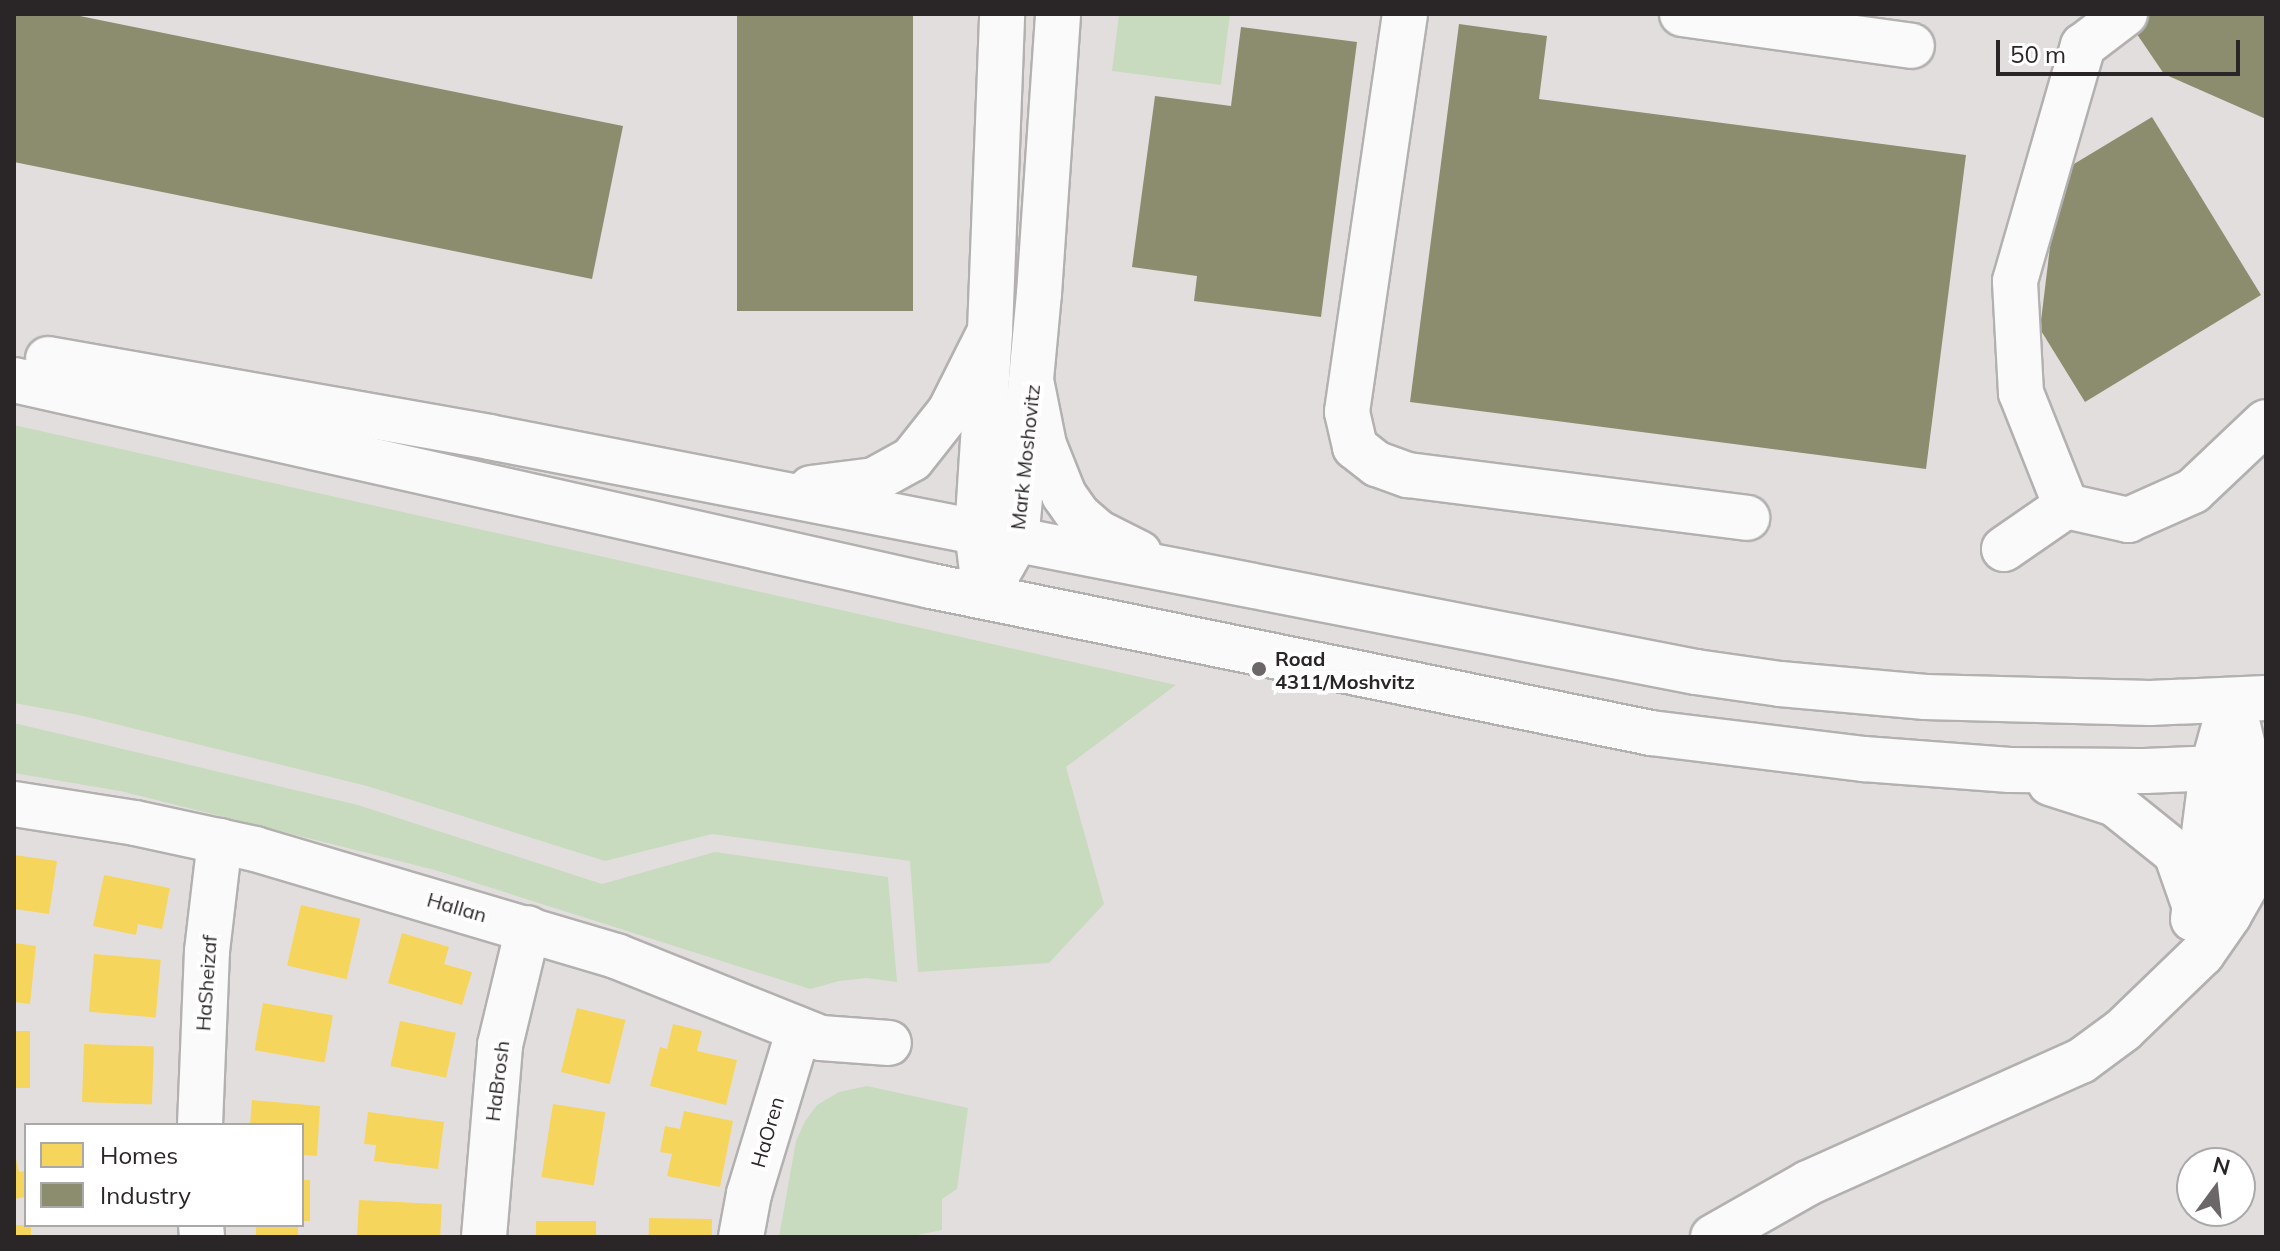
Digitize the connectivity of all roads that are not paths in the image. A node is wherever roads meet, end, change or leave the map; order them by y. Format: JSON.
{"nodes":[{"id":1,"x":1002,"y":14,"type":"edge"},
{"id":2,"x":1058,"y":14,"type":"edge"},
{"id":3,"x":1405,"y":14,"type":"edge"},
{"id":4,"x":1682,"y":14,"type":"edge"},
{"id":5,"x":2125,"y":14,"type":"edge"},
{"id":6,"x":1912,"y":46,"type":"dead end"},
{"id":7,"x":990,"y":331,"type":"junction"},
{"id":8,"x":14,"y":353,"type":"edge"},
{"id":9,"x":14,"y":380,"type":"edge"},
{"id":10,"x":1032,"y":385,"type":"junction"},
{"id":11,"x":2266,"y":422,"type":"edge"},
{"id":12,"x":758,"y":491,"type":"junction"},
{"id":13,"x":2066,"y":506,"type":"junction"},
{"id":14,"x":1747,"y":518,"type":"dead end"},
{"id":15,"x":997,"y":537,"type":"junction"},
{"id":16,"x":2004,"y":549,"type":"dead end"},
{"id":17,"x":1174,"y":568,"type":"junction"},
{"id":18,"x":985,"y":596,"type":"junction"},
{"id":19,"x":2249,"y":700,"type":"edge"},
{"id":20,"x":2242,"y":768,"type":"edge"},
{"id":21,"x":2010,"y":770,"type":"junction"},
{"id":22,"x":14,"y":804,"type":"edge"},
{"id":23,"x":220,"y":841,"type":"junction"},
{"id":24,"x":2266,"y":850,"type":"edge"},
{"id":25,"x":2213,"y":912,"type":"junction"},
{"id":26,"x":528,"y":928,"type":"junction"},
{"id":27,"x":799,"y":1029,"type":"junction"},
{"id":28,"x":889,"y":1043,"type":"dead end"},
{"id":29,"x":200,"y":1123,"type":"edge"},
{"id":30,"x":484,"y":1237,"type":"edge"},
{"id":31,"x":741,"y":1237,"type":"edge"},
{"id":32,"x":1713,"y":1237,"type":"edge"}],
"edges":[{"from":1,"to":7,"type":"main road","name":"Mark Moshovitz"},
{"from":2,"to":10,"type":"main road","name":"Mark Moshovitz"},
{"from":3,"to":14,"type":"main road"},
{"from":4,"to":6,"type":"main road"},
{"from":5,"to":13,"type":"main road"},
{"from":7,"to":12,"type":"main road"},
{"from":7,"to":15,"type":"main road","name":"Mark Moshovitz"},
{"from":8,"to":12,"type":"main road"},
{"from":9,"to":18,"type":"main road"},
{"from":10,"to":15,"type":"main road","name":"Mark Moshovitz"},
{"from":10,"to":17,"type":"main road"},
{"from":11,"to":13,"type":"main road"},
{"from":12,"to":15,"type":"main road"},
{"from":13,"to":16,"type":"main road"},
{"from":15,"to":17,"type":"main road"},
{"from":15,"to":18,"type":"main road","name":"Mark Moshovitz"},
{"from":17,"to":19,"type":"main road"},
{"from":18,"to":21,"type":"main road"},
{"from":19,"to":20,"type":"main road"},
{"from":20,"to":21,"type":"main road"},
{"from":20,"to":25,"type":"main road"},
{"from":21,"to":25,"type":"main road"},
{"from":22,"to":23,"type":"main road","name":"HaIlan"},
{"from":23,"to":26,"type":"main road","name":"HaIlan"},
{"from":23,"to":29,"type":"main road","name":"HaSheizaf"},
{"from":24,"to":25,"type":"main road"},
{"from":25,"to":32,"type":"main road"},
{"from":26,"to":27,"type":"main road","name":"HaIlan"},
{"from":26,"to":30,"type":"main road","name":"HaBrosh"},
{"from":27,"to":28,"type":"main road","name":"HaIlan"},
{"from":27,"to":31,"type":"main road","name":"HaOren"}]}
